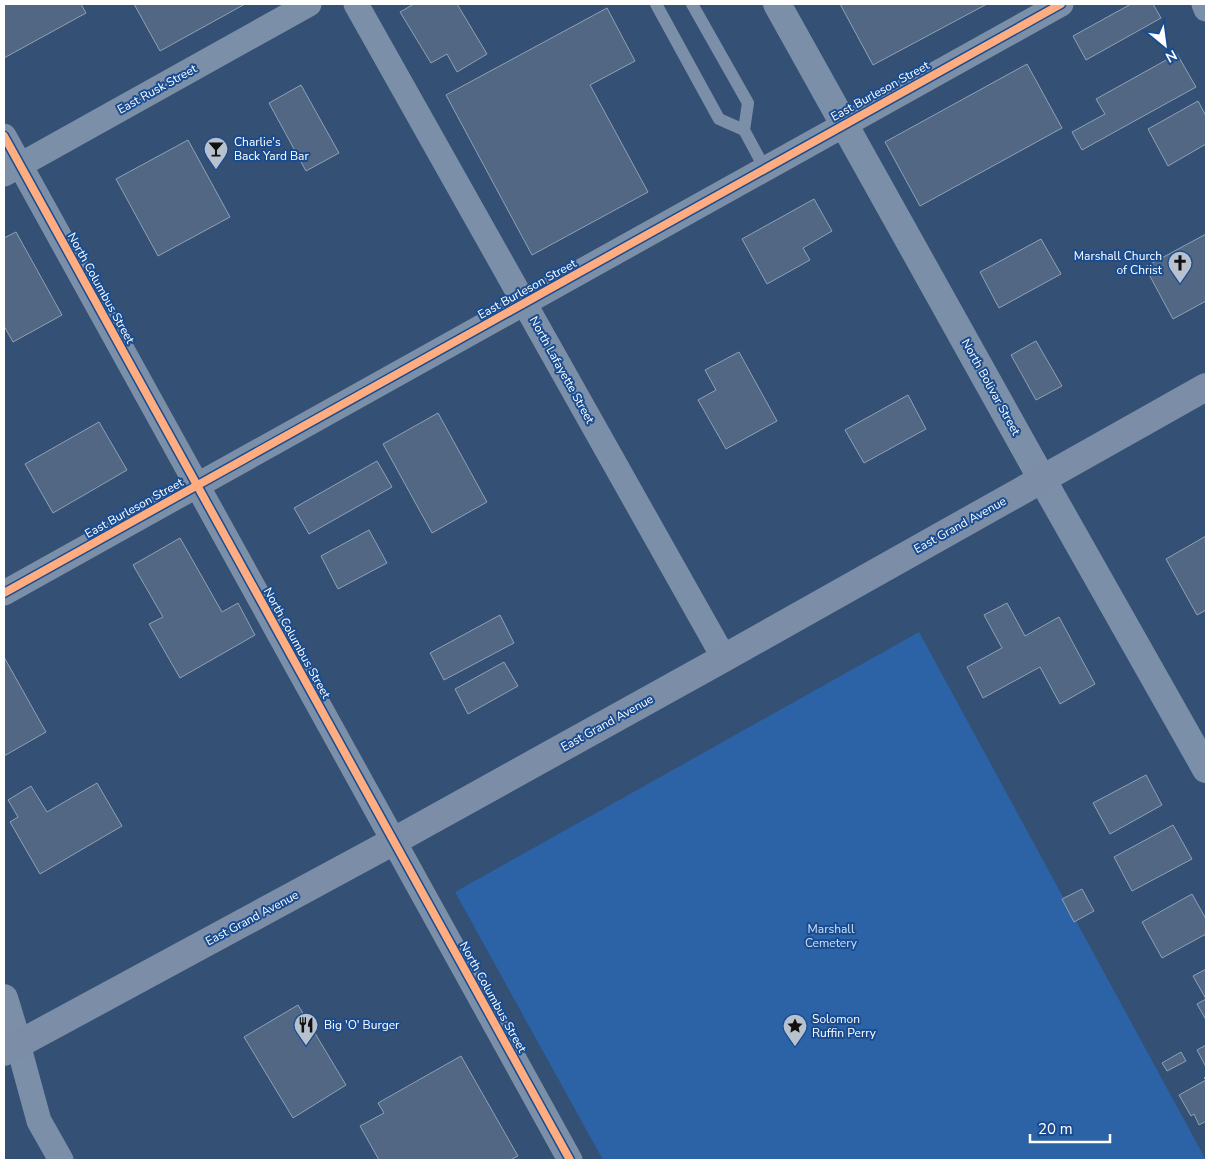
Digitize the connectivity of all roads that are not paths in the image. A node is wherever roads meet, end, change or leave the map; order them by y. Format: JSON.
{"nodes":[{"id":1,"x":309,"y":4,"type":"edge"},
{"id":2,"x":356,"y":4,"type":"edge"},
{"id":3,"x":656,"y":4,"type":"edge"},
{"id":4,"x":692,"y":4,"type":"edge"},
{"id":5,"x":777,"y":4,"type":"edge"},
{"id":6,"x":1061,"y":4,"type":"edge"},
{"id":7,"x":1204,"y":4,"type":"edge"},
{"id":8,"x":1206,"y":9,"type":"edge"},
{"id":9,"x":844,"y":124,"type":"junction"},
{"id":10,"x":744,"y":130,"type":"junction"},
{"id":11,"x":4,"y":136,"type":"edge"},
{"id":12,"x":765,"y":169,"type":"junction"},
{"id":13,"x":12,"y":170,"type":"edge"},
{"id":14,"x":524,"y":303,"type":"junction"},
{"id":15,"x":1206,"y":387,"type":"edge"},
{"id":16,"x":1042,"y":479,"type":"junction"},
{"id":17,"x":197,"y":485,"type":"junction"},
{"id":18,"x":4,"y":593,"type":"edge"},
{"id":19,"x":724,"y":658,"type":"junction"},
{"id":20,"x":1206,"y":769,"type":"edge"},
{"id":21,"x":394,"y":842,"type":"junction"},
{"id":22,"x":4,"y":998,"type":"edge"},
{"id":23,"x":11,"y":1048,"type":"edge"},
{"id":24,"x":61,"y":1160,"type":"edge"},
{"id":25,"x":570,"y":1160,"type":"edge"}],
"edges":[{"from":1,"to":13,"type":"street","name":"East Rusk Street"},
{"from":2,"to":14,"type":"street","name":"North Lafayette Street"},
{"from":3,"to":10,"type":"lane"},
{"from":4,"to":10,"type":"lane"},
{"from":5,"to":9,"type":"street","name":"North Bolivar Street"},
{"from":6,"to":9,"type":"street","name":"East Burleson Street"},
{"from":7,"to":8,"type":"street"},
{"from":9,"to":12,"type":"street","name":"East Burleson Street"},
{"from":9,"to":16,"type":"street","name":"North Bolivar Street"},
{"from":10,"to":12,"type":"lane"},
{"from":11,"to":13,"type":"street","name":"North Columbus Street"},
{"from":12,"to":14,"type":"street","name":"East Burleson Street"},
{"from":13,"to":17,"type":"street","name":"North Columbus Street"},
{"from":14,"to":17,"type":"street","name":"East Burleson Street"},
{"from":14,"to":19,"type":"street","name":"North Lafayette Street"},
{"from":15,"to":16,"type":"highway","name":"East Grand Avenue"},
{"from":16,"to":19,"type":"highway","name":"East Grand Avenue"},
{"from":16,"to":20,"type":"street","name":"North Bolivar Street"},
{"from":17,"to":18,"type":"street","name":"East Burleson Street"},
{"from":17,"to":21,"type":"street","name":"North Columbus Street"},
{"from":19,"to":21,"type":"highway","name":"East Grand Avenue"},
{"from":21,"to":23,"type":"highway","name":"East Grand Avenue"},
{"from":21,"to":25,"type":"street","name":"North Columbus Street"},
{"from":22,"to":23,"type":"street"},
{"from":23,"to":24,"type":"street"}]}
